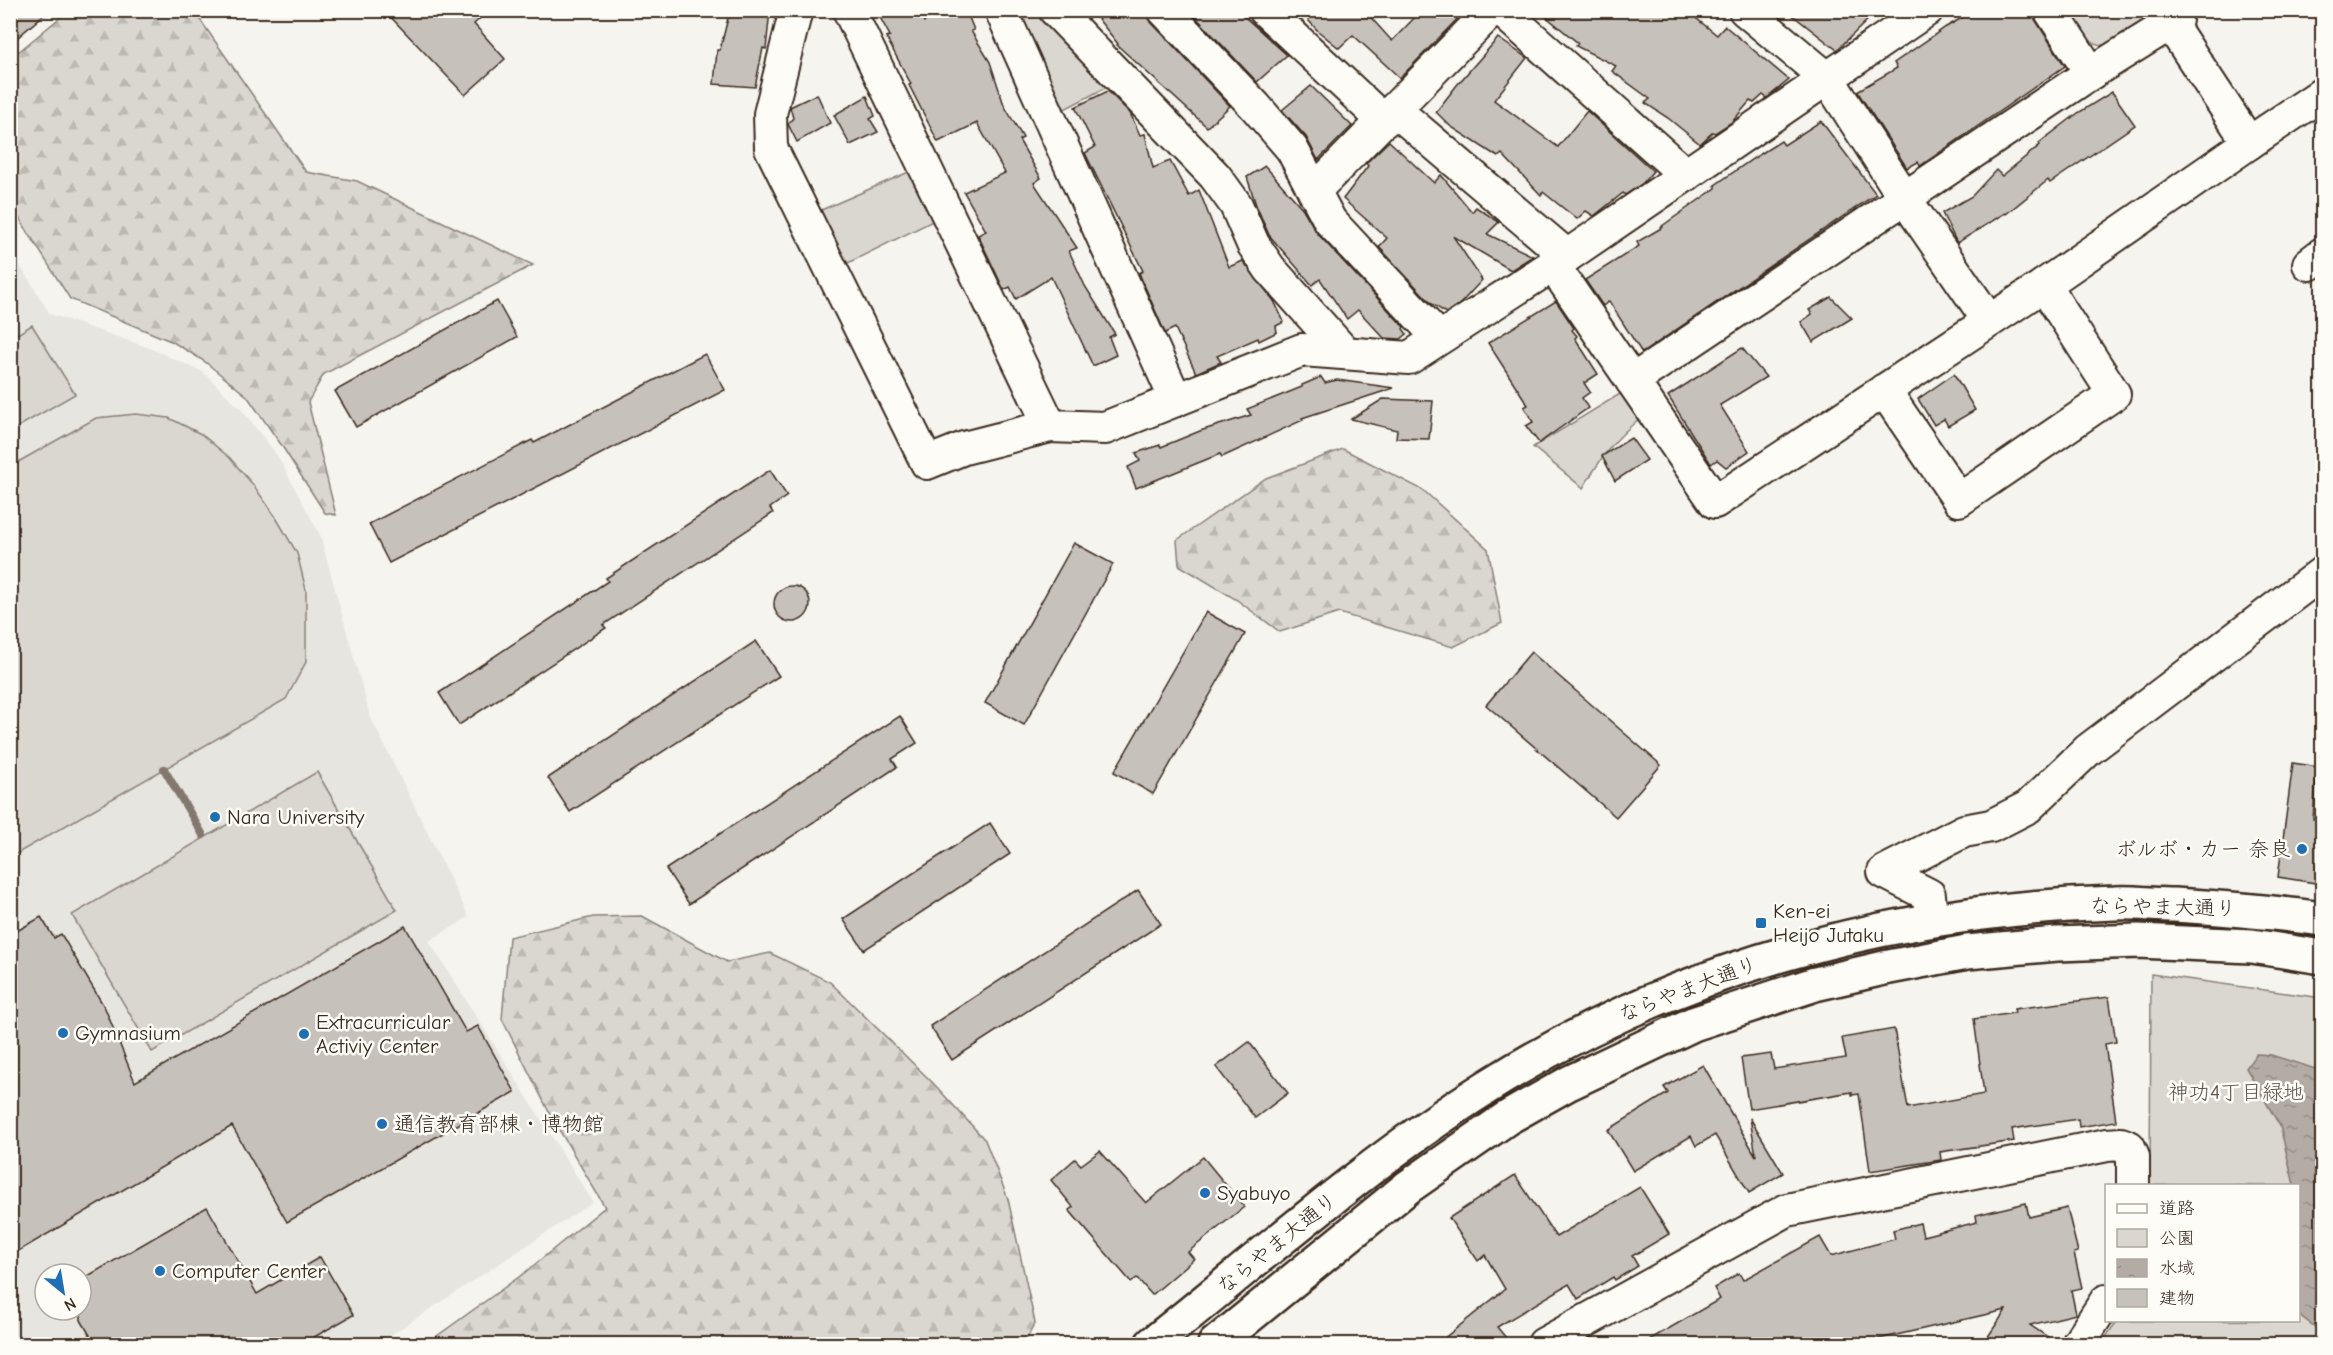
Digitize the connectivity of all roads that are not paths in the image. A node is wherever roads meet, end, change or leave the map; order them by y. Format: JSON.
{"nodes":[{"id":1,"x":796,"y":10,"type":"edge"},
{"id":2,"x":849,"y":10,"type":"edge"},
{"id":3,"x":1001,"y":10,"type":"edge"},
{"id":4,"x":1055,"y":10,"type":"edge"},
{"id":5,"x":1164,"y":10,"type":"edge"},
{"id":6,"x":1265,"y":10,"type":"edge"},
{"id":7,"x":1492,"y":10,"type":"edge"},
{"id":8,"x":1501,"y":10,"type":"edge"},
{"id":9,"x":1745,"y":10,"type":"edge"},
{"id":10,"x":1927,"y":10,"type":"edge"},
{"id":11,"x":2050,"y":10,"type":"edge"},
{"id":12,"x":2091,"y":72,"type":"junction"},
{"id":13,"x":1828,"y":79,"type":"junction"},
{"id":14,"x":2322,"y":94,"type":"edge"},
{"id":15,"x":1389,"y":115,"type":"junction"},
{"id":16,"x":2249,"y":143,"type":"junction"},
{"id":17,"x":1686,"y":175,"type":"junction"},
{"id":18,"x":1314,"y":191,"type":"junction"},
{"id":19,"x":1904,"y":197,"type":"junction"},
{"id":20,"x":1560,"y":261,"type":"junction"},
{"id":21,"x":2044,"y":285,"type":"junction"},
{"id":22,"x":1989,"y":321,"type":"junction"},
{"id":23,"x":1439,"y":338,"type":"junction"},
{"id":24,"x":1345,"y":353,"type":"junction"},
{"id":25,"x":1632,"y":381,"type":"junction"},
{"id":26,"x":1884,"y":390,"type":"junction"},
{"id":27,"x":1176,"y":400,"type":"junction"},
{"id":28,"x":1050,"y":426,"type":"junction"},
{"id":29,"x":2322,"y":573,"type":"edge"},
{"id":30,"x":1931,"y":920,"type":"junction"},
{"id":31,"x":2322,"y":920,"type":"edge"},
{"id":32,"x":2322,"y":957,"type":"edge"},
{"id":33,"x":2133,"y":1184,"type":"edge"},
{"id":34,"x":2105,"y":1303,"type":"edge"},
{"id":35,"x":1152,"y":1344,"type":"edge"},
{"id":36,"x":1215,"y":1344,"type":"edge"},
{"id":37,"x":1544,"y":1344,"type":"edge"},
{"id":38,"x":2078,"y":1344,"type":"edge"}],
"edges":[{"from":1,"to":28,"type":"street"},
{"from":2,"to":28,"type":"street"},
{"from":3,"to":27,"type":"street"},
{"from":4,"to":24,"type":"street"},
{"from":5,"to":18,"type":"street"},
{"from":6,"to":15,"type":"street"},
{"from":7,"to":15,"type":"street"},
{"from":8,"to":17,"type":"street"},
{"from":9,"to":13,"type":"street"},
{"from":10,"to":13,"type":"street"},
{"from":11,"to":12,"type":"street"},
{"from":12,"to":16,"type":"street"},
{"from":12,"to":19,"type":"street"},
{"from":13,"to":17,"type":"street"},
{"from":13,"to":19,"type":"street"},
{"from":14,"to":16,"type":"street"},
{"from":15,"to":18,"type":"street"},
{"from":15,"to":20,"type":"street"},
{"from":16,"to":21,"type":"street"},
{"from":17,"to":20,"type":"street"},
{"from":18,"to":23,"type":"street"},
{"from":19,"to":22,"type":"street"},
{"from":19,"to":25,"type":"street"},
{"from":20,"to":23,"type":"street"},
{"from":20,"to":25,"type":"street"},
{"from":21,"to":22,"type":"street"},
{"from":21,"to":26,"type":"street"},
{"from":22,"to":26,"type":"street"},
{"from":23,"to":24,"type":"street"},
{"from":24,"to":27,"type":"street"},
{"from":25,"to":26,"type":"street"},
{"from":27,"to":28,"type":"street"},
{"from":29,"to":30,"type":"street"},
{"from":30,"to":31,"type":"street","name":"ならやま大通り"},
{"from":30,"to":35,"type":"street","name":"ならやま大通り"},
{"from":32,"to":36,"type":"street","name":"ならやま大通り"},
{"from":33,"to":37,"type":"street"},
{"from":34,"to":38,"type":"street"}]}
